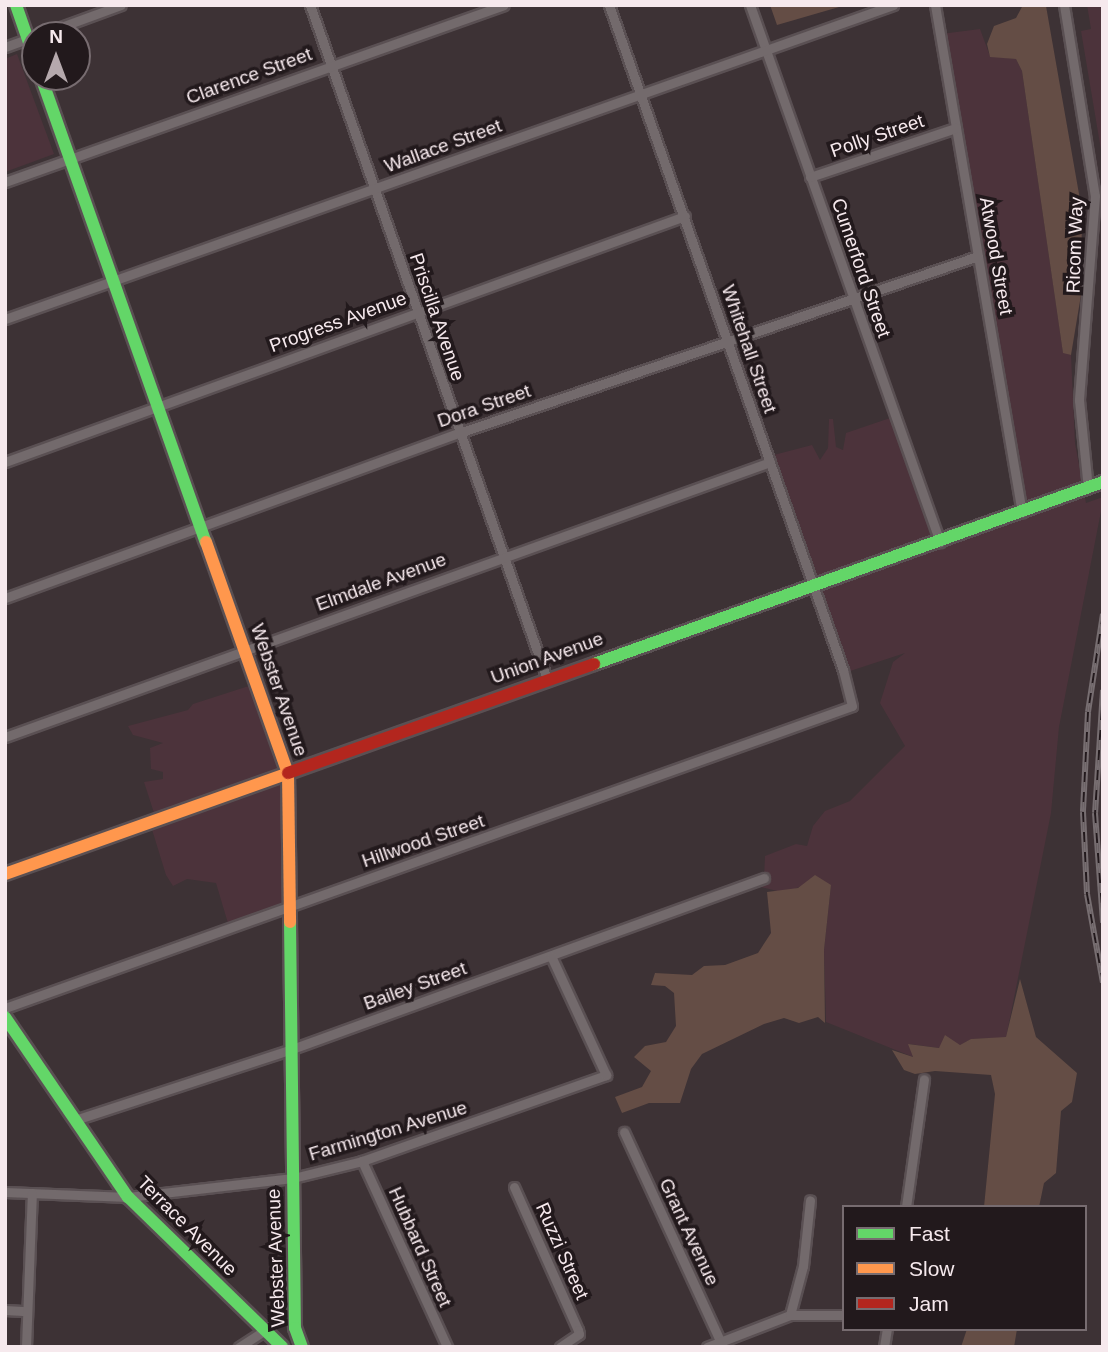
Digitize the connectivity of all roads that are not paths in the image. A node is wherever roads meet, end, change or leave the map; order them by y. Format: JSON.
{"nodes":[{"id":1,"x":16,"y":5,"type":"edge"},
{"id":2,"x":121,"y":5,"type":"edge"},
{"id":3,"x":310,"y":5,"type":"edge"},
{"id":4,"x":504,"y":5,"type":"edge"},
{"id":5,"x":609,"y":5,"type":"edge"},
{"id":6,"x":750,"y":5,"type":"edge"},
{"id":7,"x":893,"y":5,"type":"edge"},
{"id":8,"x":935,"y":5,"type":"edge"},
{"id":9,"x":1065,"y":5,"type":"edge"},
{"id":10,"x":25,"y":21,"type":"edge"},
{"id":11,"x":78,"y":21,"type":"edge"},
{"id":12,"x":766,"y":50,"type":"junction"},
{"id":13,"x":331,"y":65,"type":"junction"},
{"id":14,"x":46,"y":91,"type":"edge"},
{"id":15,"x":640,"y":94,"type":"junction"},
{"id":16,"x":956,"y":128,"type":"junction"},
{"id":17,"x":69,"y":159,"type":"junction"},
{"id":18,"x":810,"y":177,"type":"junction"},
{"id":19,"x":5,"y":182,"type":"edge"},
{"id":20,"x":374,"y":189,"type":"junction"},
{"id":21,"x":685,"y":216,"type":"junction"},
{"id":22,"x":978,"y":256,"type":"junction"},
{"id":23,"x":113,"y":281,"type":"junction"},
{"id":24,"x":852,"y":299,"type":"junction"},
{"id":25,"x":417,"y":312,"type":"junction"},
{"id":26,"x":5,"y":319,"type":"edge"},
{"id":27,"x":727,"y":339,"type":"junction"},
{"id":28,"x":157,"y":407,"type":"junction"},
{"id":29,"x":459,"y":433,"type":"junction"},
{"id":30,"x":5,"y":462,"type":"edge"},
{"id":31,"x":770,"y":462,"type":"junction"},
{"id":32,"x":1103,"y":482,"type":"edge"},
{"id":33,"x":1088,"y":488,"type":"junction"},
{"id":34,"x":1022,"y":513,"type":"junction"},
{"id":35,"x":201,"y":528,"type":"junction"},
{"id":36,"x":940,"y":542,"type":"junction"},
{"id":37,"x":503,"y":556,"type":"junction"},
{"id":38,"x":813,"y":584,"type":"junction"},
{"id":39,"x":5,"y":598,"type":"edge"},
{"id":40,"x":245,"y":652,"type":"junction"},
{"id":41,"x":547,"y":679,"type":"junction"},
{"id":42,"x":852,"y":706,"type":"joint"},
{"id":43,"x":5,"y":737,"type":"edge"},
{"id":44,"x":288,"y":773,"type":"junction"},
{"id":45,"x":5,"y":874,"type":"edge"},
{"id":46,"x":764,"y":878,"type":"dead end"},
{"id":47,"x":291,"y":906,"type":"junction"},
{"id":48,"x":551,"y":956,"type":"junction"},
{"id":49,"x":5,"y":1008,"type":"edge"},
{"id":50,"x":5,"y":1017,"type":"edge"},
{"id":51,"x":292,"y":1049,"type":"junction"},
{"id":52,"x":924,"y":1079,"type":"dead end"},
{"id":53,"x":75,"y":1120,"type":"junction"},
{"id":54,"x":624,"y":1132,"type":"dead end"},
{"id":55,"x":362,"y":1161,"type":"junction"},
{"id":56,"x":293,"y":1178,"type":"junction"},
{"id":57,"x":514,"y":1187,"type":"dead end"},
{"id":58,"x":5,"y":1192,"type":"edge"},
{"id":59,"x":32,"y":1193,"type":"junction"},
{"id":60,"x":128,"y":1197,"type":"junction"},
{"id":61,"x":810,"y":1200,"type":"dead end"},
{"id":62,"x":906,"y":1205,"type":"edge"},
{"id":63,"x":5,"y":1310,"type":"edge"},
{"id":64,"x":27,"y":1311,"type":"junction"},
{"id":65,"x":790,"y":1315,"type":"junction"},
{"id":66,"x":842,"y":1315,"type":"edge"},
{"id":67,"x":265,"y":1330,"type":"junction"},
{"id":68,"x":721,"y":1344,"type":"edge"},
{"id":69,"x":26,"y":1347,"type":"edge"},
{"id":70,"x":239,"y":1347,"type":"edge"},
{"id":71,"x":282,"y":1347,"type":"edge"},
{"id":72,"x":302,"y":1347,"type":"edge"},
{"id":73,"x":447,"y":1347,"type":"edge"},
{"id":74,"x":560,"y":1347,"type":"edge"},
{"id":75,"x":707,"y":1347,"type":"edge"}],
"edges":[{"from":1,"to":10,"type":"street"},
{"from":2,"to":11,"type":"street"},
{"from":3,"to":13,"type":"street","name":"Priscilla Avenue"},
{"from":4,"to":13,"type":"street","name":"Clarence Street"},
{"from":5,"to":15,"type":"street","name":"Whitehall Street"},
{"from":6,"to":12,"type":"street","name":"Cumerford Street"},
{"from":7,"to":12,"type":"street","name":"Wallace Street"},
{"from":8,"to":16,"type":"street","name":"Atwood Street"},
{"from":9,"to":33,"type":"street","name":"Ricom Way"},
{"from":12,"to":15,"type":"street","name":"Wallace Street"},
{"from":12,"to":18,"type":"street","name":"Cumerford Street"},
{"from":13,"to":17,"type":"street","name":"Clarence Street"},
{"from":13,"to":20,"type":"street","name":"Priscilla Avenue"},
{"from":14,"to":17,"type":"street","name":"Webster Avenue"},
{"from":15,"to":20,"type":"street","name":"Wallace Street"},
{"from":15,"to":21,"type":"street","name":"Whitehall Street"},
{"from":16,"to":18,"type":"street","name":"Polly Street"},
{"from":16,"to":22,"type":"street","name":"Atwood Street"},
{"from":17,"to":19,"type":"street","name":"Clarence Street"},
{"from":17,"to":23,"type":"street","name":"Webster Avenue"},
{"from":18,"to":24,"type":"street","name":"Cumerford Street"},
{"from":20,"to":23,"type":"street","name":"Wallace Street"},
{"from":20,"to":25,"type":"street","name":"Priscilla Avenue"},
{"from":21,"to":25,"type":"street","name":"Progress Avenue"},
{"from":21,"to":27,"type":"street","name":"Whitehall Street"},
{"from":22,"to":24,"type":"street","name":"Dora Street"},
{"from":22,"to":34,"type":"street","name":"Atwood Street"},
{"from":23,"to":26,"type":"street","name":"Wallace Street"},
{"from":23,"to":28,"type":"street","name":"Webster Avenue"},
{"from":24,"to":27,"type":"street","name":"Dora Street"},
{"from":24,"to":36,"type":"street","name":"Cumerford Street"},
{"from":25,"to":28,"type":"street","name":"Progress Avenue"},
{"from":25,"to":29,"type":"street","name":"Priscilla Avenue"},
{"from":27,"to":29,"type":"street","name":"Dora Street"},
{"from":27,"to":31,"type":"street","name":"Whitehall Street"},
{"from":28,"to":30,"type":"street","name":"Progress Avenue"},
{"from":28,"to":35,"type":"street","name":"Webster Avenue"},
{"from":29,"to":35,"type":"street","name":"Dora Street"},
{"from":29,"to":37,"type":"street","name":"Priscilla Avenue"},
{"from":31,"to":37,"type":"street","name":"Elmdale Avenue"},
{"from":31,"to":38,"type":"street","name":"Whitehall Street"},
{"from":32,"to":33,"type":"street","name":"Union Avenue"},
{"from":33,"to":34,"type":"street","name":"Union Avenue"},
{"from":34,"to":36,"type":"street","name":"Union Avenue"},
{"from":35,"to":39,"type":"street","name":"Dora Street"},
{"from":35,"to":40,"type":"street","name":"Webster Avenue"},
{"from":36,"to":38,"type":"street","name":"Union Avenue"},
{"from":37,"to":40,"type":"street","name":"Elmdale Avenue"},
{"from":37,"to":41,"type":"street","name":"Priscilla Avenue"},
{"from":38,"to":41,"type":"street","name":"Union Avenue"},
{"from":38,"to":42,"type":"street","name":"Whitehall Street"},
{"from":40,"to":43,"type":"street","name":"Elmdale Avenue"},
{"from":40,"to":44,"type":"street","name":"Webster Avenue"},
{"from":41,"to":44,"type":"street","name":"Union Avenue"},
{"from":42,"to":47,"type":"street","name":"Hillwood Street"},
{"from":44,"to":45,"type":"street","name":"Union Avenue"},
{"from":44,"to":47,"type":"street","name":"Webster Avenue"},
{"from":46,"to":48,"type":"street","name":"Bailey Street"},
{"from":47,"to":49,"type":"street","name":"Hillwood Street"},
{"from":47,"to":51,"type":"street","name":"Webster Avenue"},
{"from":48,"to":51,"type":"street","name":"Bailey Street"},
{"from":48,"to":55,"type":"street","name":"Farmington Avenue"},
{"from":50,"to":53,"type":"street","name":"Terrace Avenue"},
{"from":51,"to":53,"type":"street","name":"Bailey Street"},
{"from":51,"to":56,"type":"street","name":"Webster Avenue"},
{"from":52,"to":62,"type":"street"},
{"from":53,"to":60,"type":"street","name":"Terrace Avenue"},
{"from":54,"to":68,"type":"street","name":"Grant Avenue"},
{"from":55,"to":56,"type":"street","name":"Farmington Avenue"},
{"from":55,"to":73,"type":"street","name":"Hubbard Street"},
{"from":56,"to":60,"type":"street","name":"Farmington Avenue"},
{"from":56,"to":72,"type":"street","name":"Webster Avenue"},
{"from":57,"to":74,"type":"street","name":"Ruzzi Street"},
{"from":58,"to":59,"type":"street","name":"Farmington Avenue"},
{"from":59,"to":60,"type":"street","name":"Farmington Avenue"},
{"from":59,"to":64,"type":"street"},
{"from":60,"to":67,"type":"street","name":"Terrace Avenue"},
{"from":61,"to":65,"type":"street"},
{"from":63,"to":64,"type":"street"},
{"from":64,"to":69,"type":"street"},
{"from":65,"to":66,"type":"street"},
{"from":65,"to":68,"type":"street"},
{"from":67,"to":70,"type":"street"},
{"from":67,"to":71,"type":"street","name":"Terrace Avenue"},
{"from":68,"to":75,"type":"street"}]}
